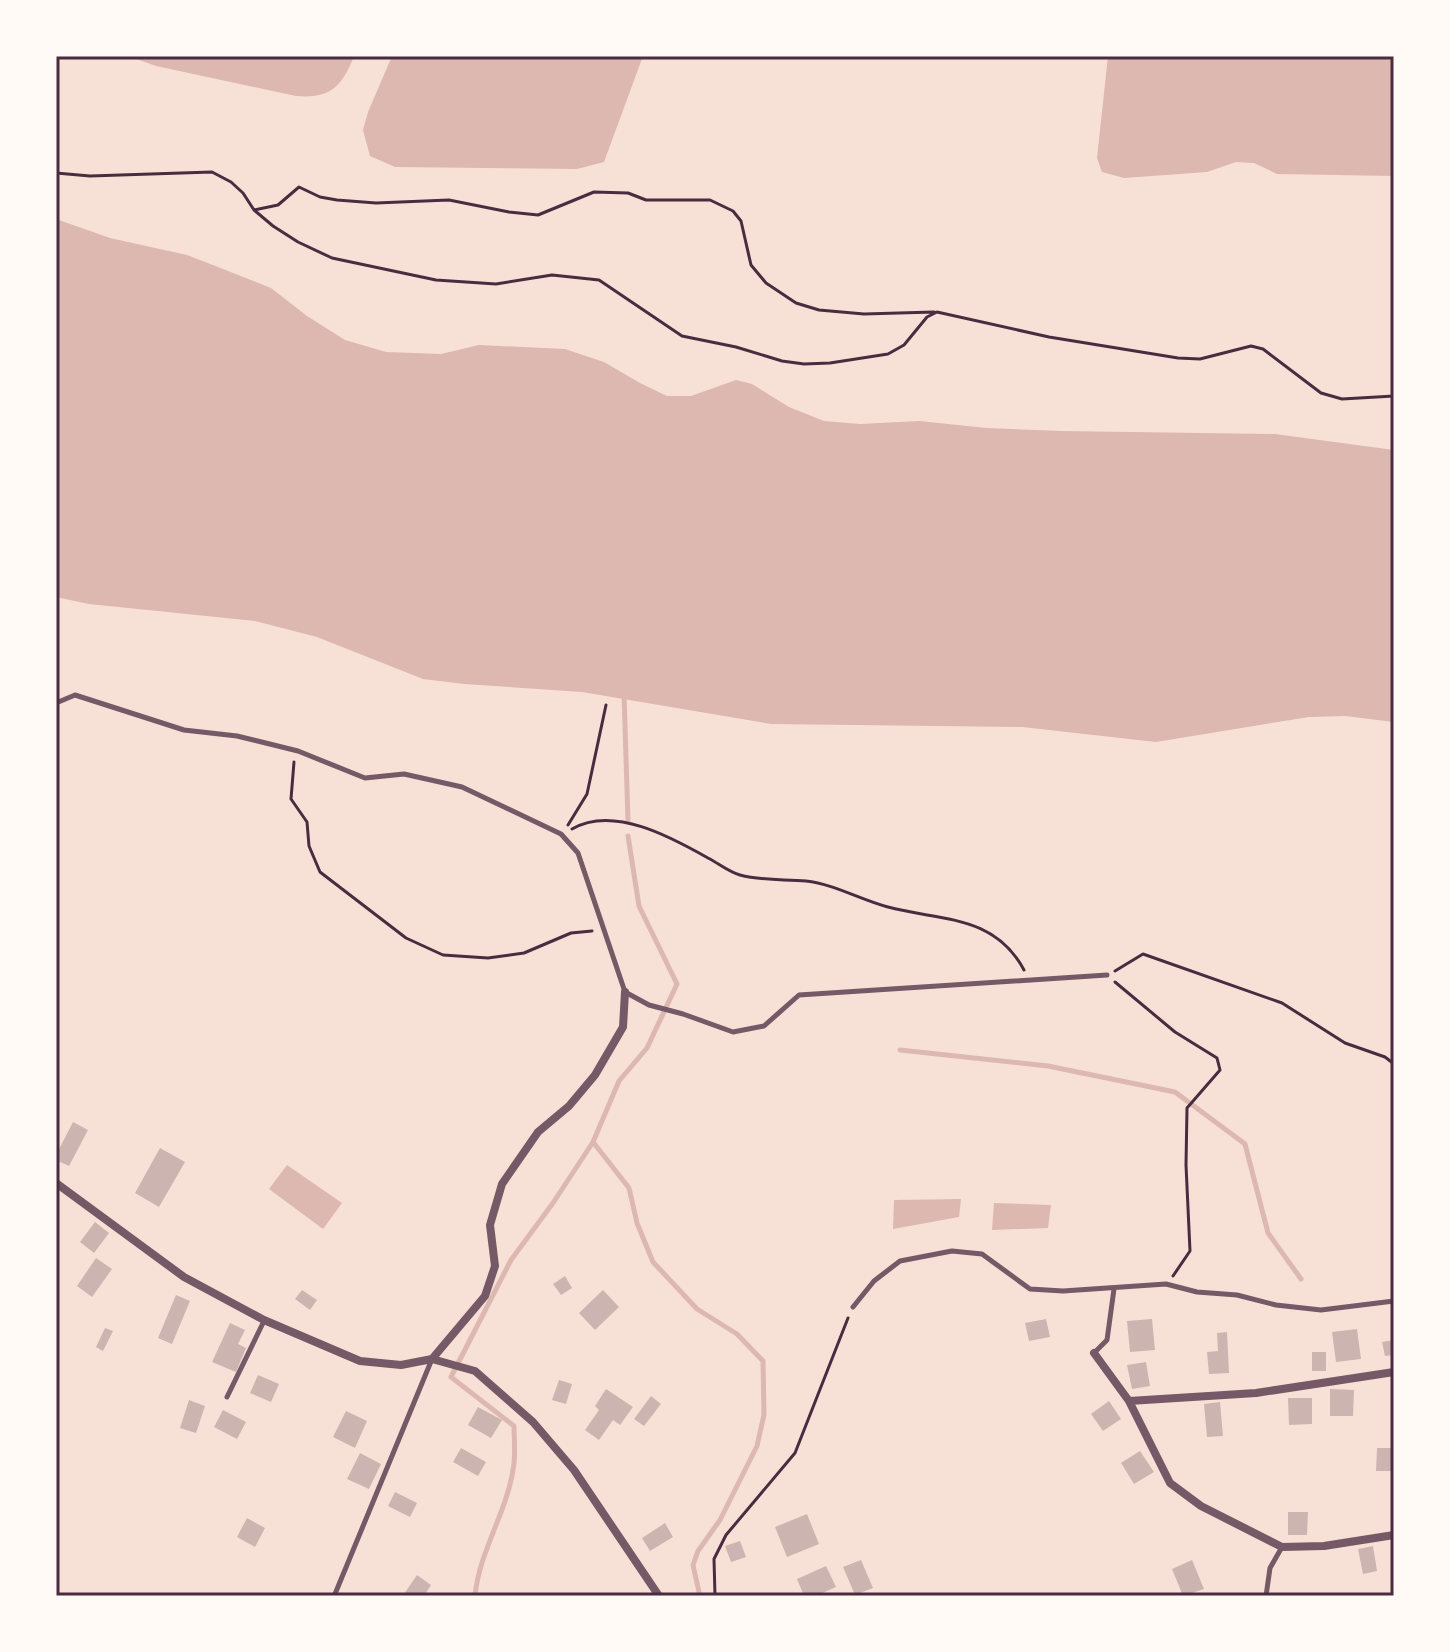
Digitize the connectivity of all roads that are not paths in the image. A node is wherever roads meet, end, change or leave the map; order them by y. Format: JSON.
{"nodes":[{"id":1,"x":56,"y":703,"type":"edge"},
{"id":2,"x":1107,"y":975,"type":"road end"},
{"id":3,"x":625,"y":992,"type":"junction"},
{"id":4,"x":56,"y":1183,"type":"edge"},
{"id":5,"x":1114,"y":1289,"type":"junction"},
{"id":6,"x":1394,"y":1301,"type":"edge"},
{"id":7,"x":853,"y":1307,"type":"road end"},
{"id":8,"x":264,"y":1320,"type":"junction"},
{"id":9,"x":1094,"y":1353,"type":"joint"},
{"id":10,"x":432,"y":1359,"type":"junction"},
{"id":11,"x":1394,"y":1372,"type":"edge"},
{"id":12,"x":227,"y":1397,"type":"dead end"},
{"id":13,"x":1129,"y":1401,"type":"junction"},
{"id":14,"x":1394,"y":1535,"type":"edge"},
{"id":15,"x":1282,"y":1547,"type":"junction"},
{"id":16,"x":335,"y":1594,"type":"edge"},
{"id":17,"x":659,"y":1596,"type":"edge"},
{"id":18,"x":1266,"y":1596,"type":"edge"}],
"edges":[{"from":1,"to":3,"type":"lane"},
{"from":2,"to":3,"type":"lane"},
{"from":3,"to":10,"type":"street"},
{"from":4,"to":8,"type":"street"},
{"from":5,"to":6,"type":"lane"},
{"from":5,"to":7,"type":"lane"},
{"from":5,"to":9,"type":"lane"},
{"from":8,"to":10,"type":"street"},
{"from":8,"to":12,"type":"lane"},
{"from":9,"to":13,"type":"street"},
{"from":10,"to":16,"type":"lane"},
{"from":10,"to":17,"type":"street"},
{"from":11,"to":13,"type":"street"},
{"from":13,"to":15,"type":"street"},
{"from":14,"to":15,"type":"street"},
{"from":15,"to":18,"type":"lane"}]}
